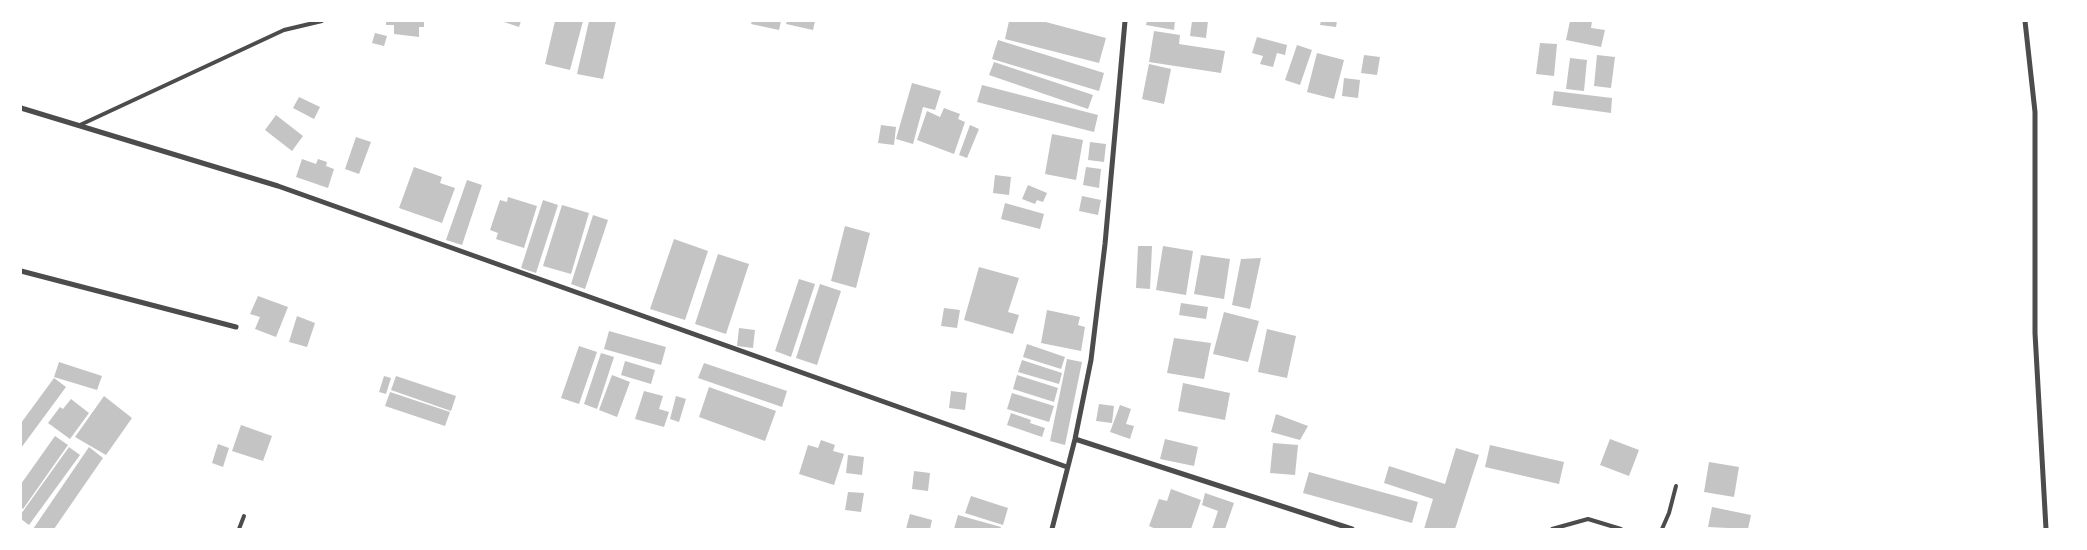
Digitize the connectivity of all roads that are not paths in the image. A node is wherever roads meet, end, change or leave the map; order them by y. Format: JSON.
{"nodes":[{"id":1,"x":322,"y":21,"type":"edge"},
{"id":2,"x":1125,"y":21,"type":"edge"},
{"id":3,"x":2025,"y":21,"type":"edge"},
{"id":4,"x":21,"y":108,"type":"edge"},
{"id":5,"x":80,"y":125,"type":"junction"},
{"id":6,"x":21,"y":272,"type":"edge"},
{"id":7,"x":236,"y":327,"type":"dead end"},
{"id":8,"x":1075,"y":439,"type":"junction"},
{"id":9,"x":1067,"y":468,"type":"junction"},
{"id":10,"x":1676,"y":486,"type":"dead end"},
{"id":11,"x":244,"y":516,"type":"dead end"},
{"id":12,"x":238,"y":529,"type":"edge"},
{"id":13,"x":1052,"y":529,"type":"edge"},
{"id":14,"x":1352,"y":529,"type":"edge"},
{"id":15,"x":1552,"y":529,"type":"edge"},
{"id":16,"x":1621,"y":529,"type":"edge"},
{"id":17,"x":1662,"y":529,"type":"edge"},
{"id":18,"x":2046,"y":529,"type":"edge"}],
"edges":[{"from":1,"to":5,"type":"lane"},
{"from":2,"to":8,"type":"street"},
{"from":3,"to":18,"type":"street"},
{"from":4,"to":5,"type":"street"},
{"from":5,"to":9,"type":"street"},
{"from":6,"to":7,"type":"street"},
{"from":8,"to":9,"type":"street"},
{"from":8,"to":14,"type":"street"},
{"from":9,"to":13,"type":"street"},
{"from":10,"to":17,"type":"lane"},
{"from":11,"to":12,"type":"lane"},
{"from":15,"to":16,"type":"lane"}]}
